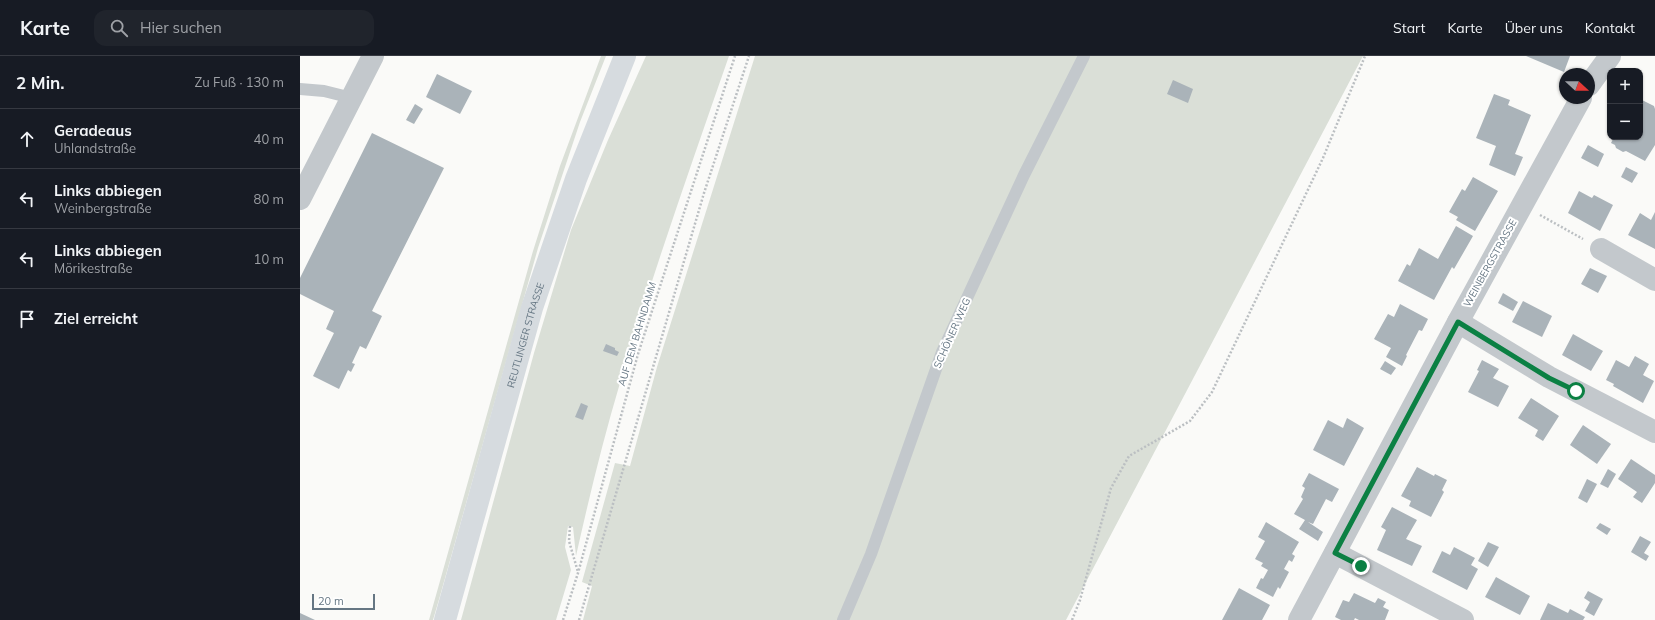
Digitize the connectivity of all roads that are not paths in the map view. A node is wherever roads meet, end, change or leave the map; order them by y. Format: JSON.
{"nodes":[{"id":1,"x":373,"y":56,"type":"edge"},
{"id":2,"x":625,"y":56,"type":"edge"},
{"id":3,"x":1084,"y":56,"type":"edge"},
{"id":4,"x":1610,"y":56,"type":"edge"},
{"id":5,"x":1595,"y":76,"type":"edge"},
{"id":6,"x":300,"y":90,"type":"edge"},
{"id":7,"x":352,"y":98,"type":"junction"},
{"id":8,"x":1578,"y":104,"type":"edge"},
{"id":9,"x":301,"y":196,"type":"edge"},
{"id":10,"x":1601,"y":249,"type":"road end"},
{"id":11,"x":1655,"y":280,"type":"edge"},
{"id":12,"x":1458,"y":322,"type":"junction"},
{"id":13,"x":1655,"y":432,"type":"edge"},
{"id":14,"x":1335,"y":553,"type":"junction"},
{"id":15,"x":445,"y":620,"type":"edge"},
{"id":16,"x":843,"y":620,"type":"edge"},
{"id":17,"x":1299,"y":620,"type":"edge"},
{"id":18,"x":1463,"y":620,"type":"edge"}],
"edges":[{"from":1,"to":7,"type":"street"},
{"from":2,"to":15,"type":"main road","name":"REUTLINGER STRASSE"},
{"from":3,"to":16,"type":"lane","name":"SCHÖNER WEG"},
{"from":4,"to":5,"type":"street"},
{"from":6,"to":7,"type":"lane"},
{"from":7,"to":9,"type":"street"},
{"from":8,"to":12,"type":"street","name":"WEINBERGSTRASSE"},
{"from":10,"to":11,"type":"street"},
{"from":12,"to":13,"type":"street"},
{"from":12,"to":14,"type":"street","name":"WEINBERGSTRASSE"},
{"from":14,"to":17,"type":"street","name":"WEINBERGSTRASSE"},
{"from":14,"to":18,"type":"street"}]}
